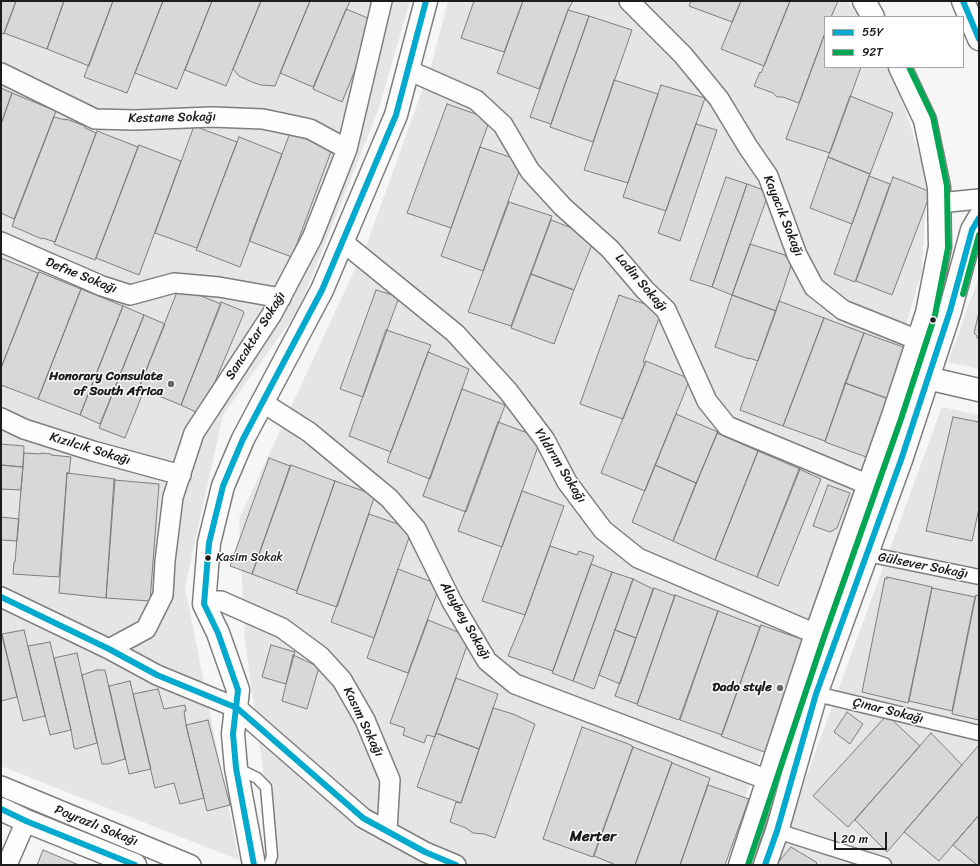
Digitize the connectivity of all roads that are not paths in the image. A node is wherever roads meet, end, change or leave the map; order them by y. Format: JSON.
{"nodes":[{"id":1,"x":382,"y":1,"type":"edge"},
{"id":2,"x":426,"y":1,"type":"edge"},
{"id":3,"x":629,"y":1,"type":"edge"},
{"id":4,"x":864,"y":1,"type":"edge"},
{"id":5,"x":964,"y":1,"type":"edge"},
{"id":6,"x":872,"y":16,"type":"edge"},
{"id":7,"x":979,"y":39,"type":"edge"},
{"id":8,"x":900,"y":68,"type":"edge"},
{"id":9,"x":408,"y":70,"type":"junction"},
{"id":10,"x":1,"y":73,"type":"edge"},
{"id":11,"x":347,"y":149,"type":"junction"},
{"id":12,"x":979,"y":199,"type":"edge"},
{"id":13,"x":939,"y":203,"type":"junction"},
{"id":14,"x":979,"y":218,"type":"edge"},
{"id":15,"x":1,"y":242,"type":"edge"},
{"id":16,"x":342,"y":242,"type":"junction"},
{"id":17,"x":280,"y":298,"type":"junction"},
{"id":18,"x":918,"y":340,"type":"junction"},
{"id":19,"x":907,"y":374,"type":"junction"},
{"id":20,"x":928,"y":378,"type":"junction"},
{"id":21,"x":979,"y":390,"type":"edge"},
{"id":22,"x":262,"y":402,"type":"junction"},
{"id":23,"x":1,"y":418,"type":"edge"},
{"id":24,"x":181,"y":475,"type":"junction"},
{"id":25,"x":869,"y":485,"type":"junction"},
{"id":26,"x":866,"y":554,"type":"junction"},
{"id":27,"x":979,"y":577,"type":"edge"},
{"id":28,"x":1,"y":597,"type":"edge"},
{"id":29,"x":204,"y":604,"type":"junction"},
{"id":30,"x":816,"y":634,"type":"junction"},
{"id":31,"x":109,"y":649,"type":"junction"},
{"id":32,"x":807,"y":692,"type":"junction"},
{"id":33,"x":237,"y":708,"type":"junction"},
{"id":34,"x":979,"y":733,"type":"edge"},
{"id":35,"x":236,"y":768,"type":"junction"},
{"id":36,"x":768,"y":780,"type":"junction"},
{"id":37,"x":1,"y":786,"type":"edge"},
{"id":38,"x":1,"y":809,"type":"edge"},
{"id":39,"x":26,"y":821,"type":"junction"},
{"id":40,"x":387,"y":831,"type":"junction"},
{"id":41,"x":777,"y":831,"type":"junction"},
{"id":42,"x":7,"y":865,"type":"edge"},
{"id":43,"x":134,"y":865,"type":"edge"},
{"id":44,"x":191,"y":865,"type":"edge"},
{"id":45,"x":254,"y":865,"type":"edge"},
{"id":46,"x":269,"y":865,"type":"edge"},
{"id":47,"x":456,"y":865,"type":"edge"},
{"id":48,"x":740,"y":865,"type":"edge"},
{"id":49,"x":765,"y":865,"type":"edge"},
{"id":50,"x":884,"y":865,"type":"edge"}],
"edges":[{"from":1,"to":11,"type":"street","name":"Sancaktar Sokağı"},
{"from":2,"to":9,"type":"main road"},
{"from":3,"to":18,"type":"street","name":"Kayacık Sokağı"},
{"from":4,"to":6,"type":"main road"},
{"from":5,"to":7,"type":"main road"},
{"from":8,"to":13,"type":"main road"},
{"from":9,"to":16,"type":"main road"},
{"from":9,"to":25,"type":"street","name":"Ladin Sokağı"},
{"from":10,"to":11,"type":"street","name":"Kestane Sokağı"},
{"from":11,"to":17,"type":"street","name":"Sancaktar Sokağı"},
{"from":12,"to":13,"type":"street"},
{"from":13,"to":18,"type":"main road"},
{"from":14,"to":20,"type":"main road"},
{"from":15,"to":17,"type":"street","name":"Defne Sokağı"},
{"from":16,"to":22,"type":"main road"},
{"from":16,"to":30,"type":"street","name":"Yıldırım Sokağı"},
{"from":17,"to":24,"type":"street","name":"Sancaktar Sokağı"},
{"from":18,"to":19,"type":"main road"},
{"from":19,"to":20,"type":"main road"},
{"from":19,"to":25,"type":"main road"},
{"from":20,"to":21,"type":"main road"},
{"from":20,"to":26,"type":"main road"},
{"from":22,"to":29,"type":"main road"},
{"from":22,"to":36,"type":"street","name":"Alaybey Sokağı"},
{"from":23,"to":24,"type":"street","name":"Kızılcık Sokağı"},
{"from":24,"to":31,"type":"street","name":"Sancaktar Sokağı"},
{"from":25,"to":30,"type":"main road"},
{"from":26,"to":27,"type":"street","name":"Gülsever Sokağı"},
{"from":26,"to":32,"type":"main road"},
{"from":28,"to":31,"type":"street"},
{"from":29,"to":33,"type":"main road"},
{"from":29,"to":40,"type":"street","name":"Kasım Sokağı"},
{"from":30,"to":32,"type":"main road"},
{"from":31,"to":33,"type":"street"},
{"from":32,"to":34,"type":"street","name":"Çınar Sokağı"},
{"from":32,"to":36,"type":"main road"},
{"from":32,"to":41,"type":"main road"},
{"from":33,"to":35,"type":"main road"},
{"from":33,"to":40,"type":"street"},
{"from":35,"to":45,"type":"main road"},
{"from":35,"to":46,"type":"lane"},
{"from":36,"to":48,"type":"main road"},
{"from":37,"to":44,"type":"street","name":"Poyrazlı Sokağı"},
{"from":38,"to":39,"type":"main road","name":"Poyrazlı Sokağı"},
{"from":39,"to":42,"type":"street"},
{"from":39,"to":43,"type":"main road","name":"Poyrazlı Sokağı"},
{"from":40,"to":47,"type":"street"},
{"from":41,"to":49,"type":"main road"},
{"from":41,"to":50,"type":"street"}]}
